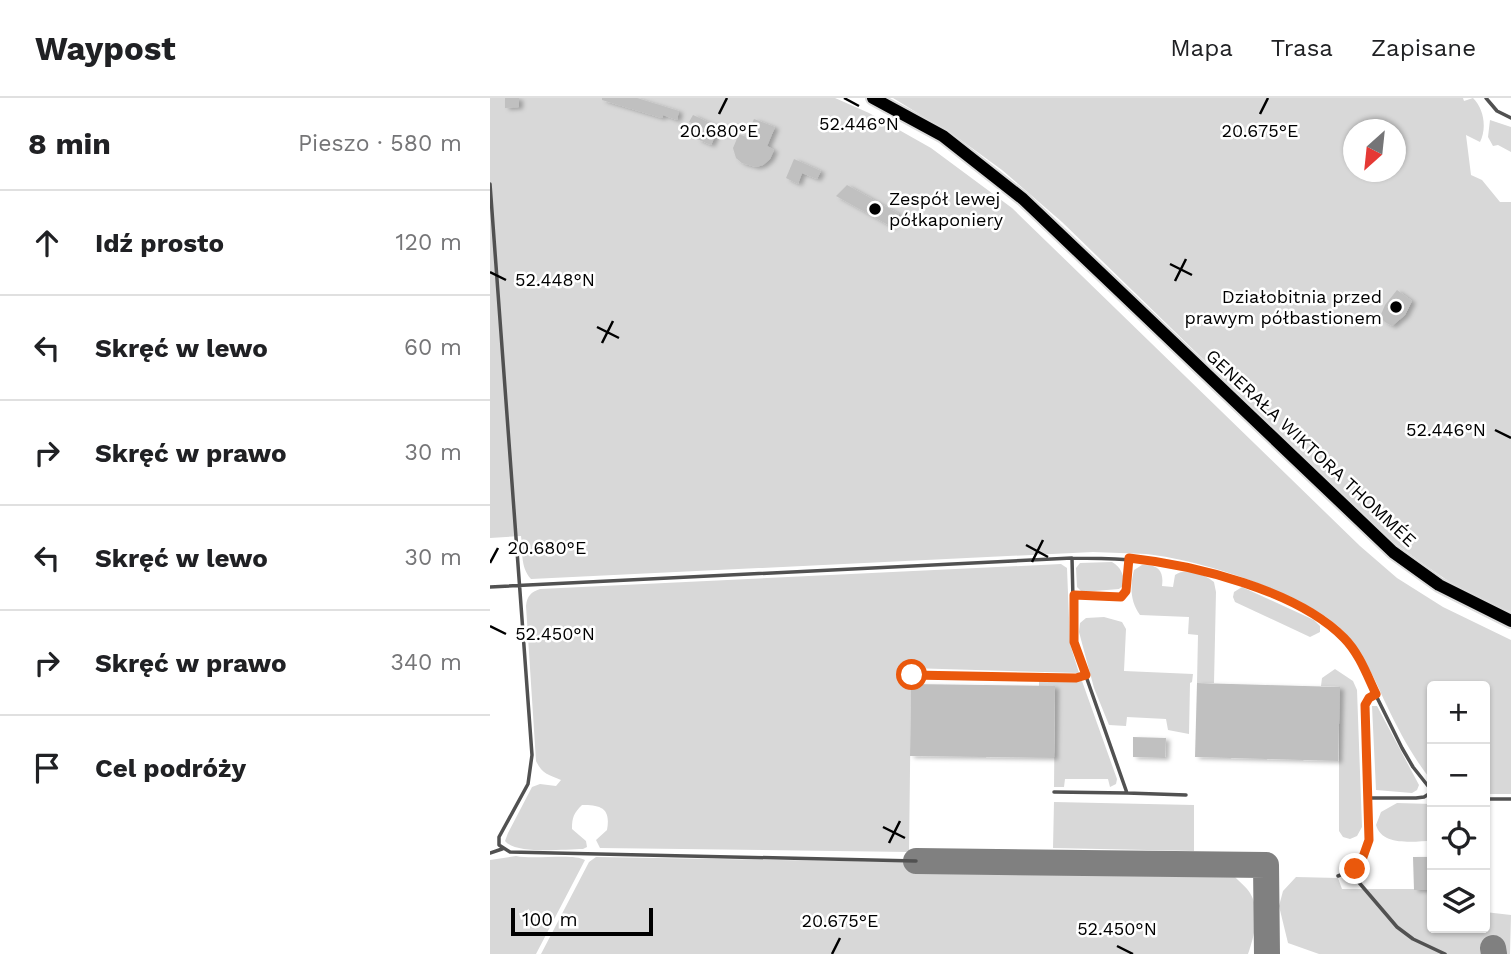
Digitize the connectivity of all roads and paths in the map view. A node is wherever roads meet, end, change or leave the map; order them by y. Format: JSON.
{"nodes":[{"id":1,"x":873,"y":98,"type":"edge"},
{"id":2,"x":1486,"y":98,"type":"edge"},
{"id":3,"x":1511,"y":118,"type":"edge"},
{"id":4,"x":490,"y":184,"type":"edge"},
{"id":5,"x":1072,"y":558,"type":"junction"},
{"id":6,"x":1129,"y":558,"type":"junction"},
{"id":7,"x":520,"y":586,"type":"junction"},
{"id":8,"x":490,"y":587,"type":"edge"},
{"id":9,"x":1074,"y":595,"type":"junction"},
{"id":10,"x":1511,"y":621,"type":"edge"},
{"id":11,"x":912,"y":675,"type":"dead end"},
{"id":12,"x":1086,"y":675,"type":"junction"},
{"id":13,"x":1376,"y":694,"type":"junction"},
{"id":14,"x":1427,"y":784,"type":"edge"},
{"id":15,"x":1054,"y":792,"type":"dead end"},
{"id":16,"x":1128,"y":793,"type":"junction"},
{"id":17,"x":1186,"y":795,"type":"dead end"},
{"id":18,"x":1427,"y":795,"type":"edge"},
{"id":19,"x":1368,"y":798,"type":"junction"},
{"id":20,"x":1490,"y":799,"type":"edge"},
{"id":21,"x":1511,"y":799,"type":"edge"},
{"id":22,"x":502,"y":849,"type":"junction"},
{"id":23,"x":490,"y":853,"type":"edge"},
{"id":24,"x":916,"y":860,"type":"dead end"},
{"id":25,"x":1350,"y":872,"type":"junction"},
{"id":26,"x":1338,"y":876,"type":"dead end"},
{"id":27,"x":1445,"y":954,"type":"edge"}],
"edges":[{"from":1,"to":10,"type":"main road","name":"GENERAŁA WIKTORA THOMMÉE"},
{"from":2,"to":3,"type":"lane"},
{"from":4,"to":7,"type":"lane"},
{"from":5,"to":6,"type":"lane"},
{"from":5,"to":7,"type":"lane"},
{"from":5,"to":9,"type":"lane"},
{"from":6,"to":9,"type":"lane"},
{"from":6,"to":13,"type":"lane"},
{"from":7,"to":8,"type":"lane"},
{"from":7,"to":22,"type":"lane"},
{"from":9,"to":12,"type":"lane"},
{"from":11,"to":12,"type":"lane"},
{"from":12,"to":16,"type":"lane"},
{"from":13,"to":14,"type":"lane"},
{"from":13,"to":19,"type":"lane"},
{"from":15,"to":16,"type":"lane"},
{"from":16,"to":17,"type":"lane"},
{"from":18,"to":19,"type":"lane"},
{"from":19,"to":25,"type":"lane"},
{"from":20,"to":21,"type":"lane"},
{"from":22,"to":23,"type":"lane"},
{"from":22,"to":24,"type":"lane"},
{"from":25,"to":26,"type":"lane"},
{"from":25,"to":27,"type":"lane"}]}
